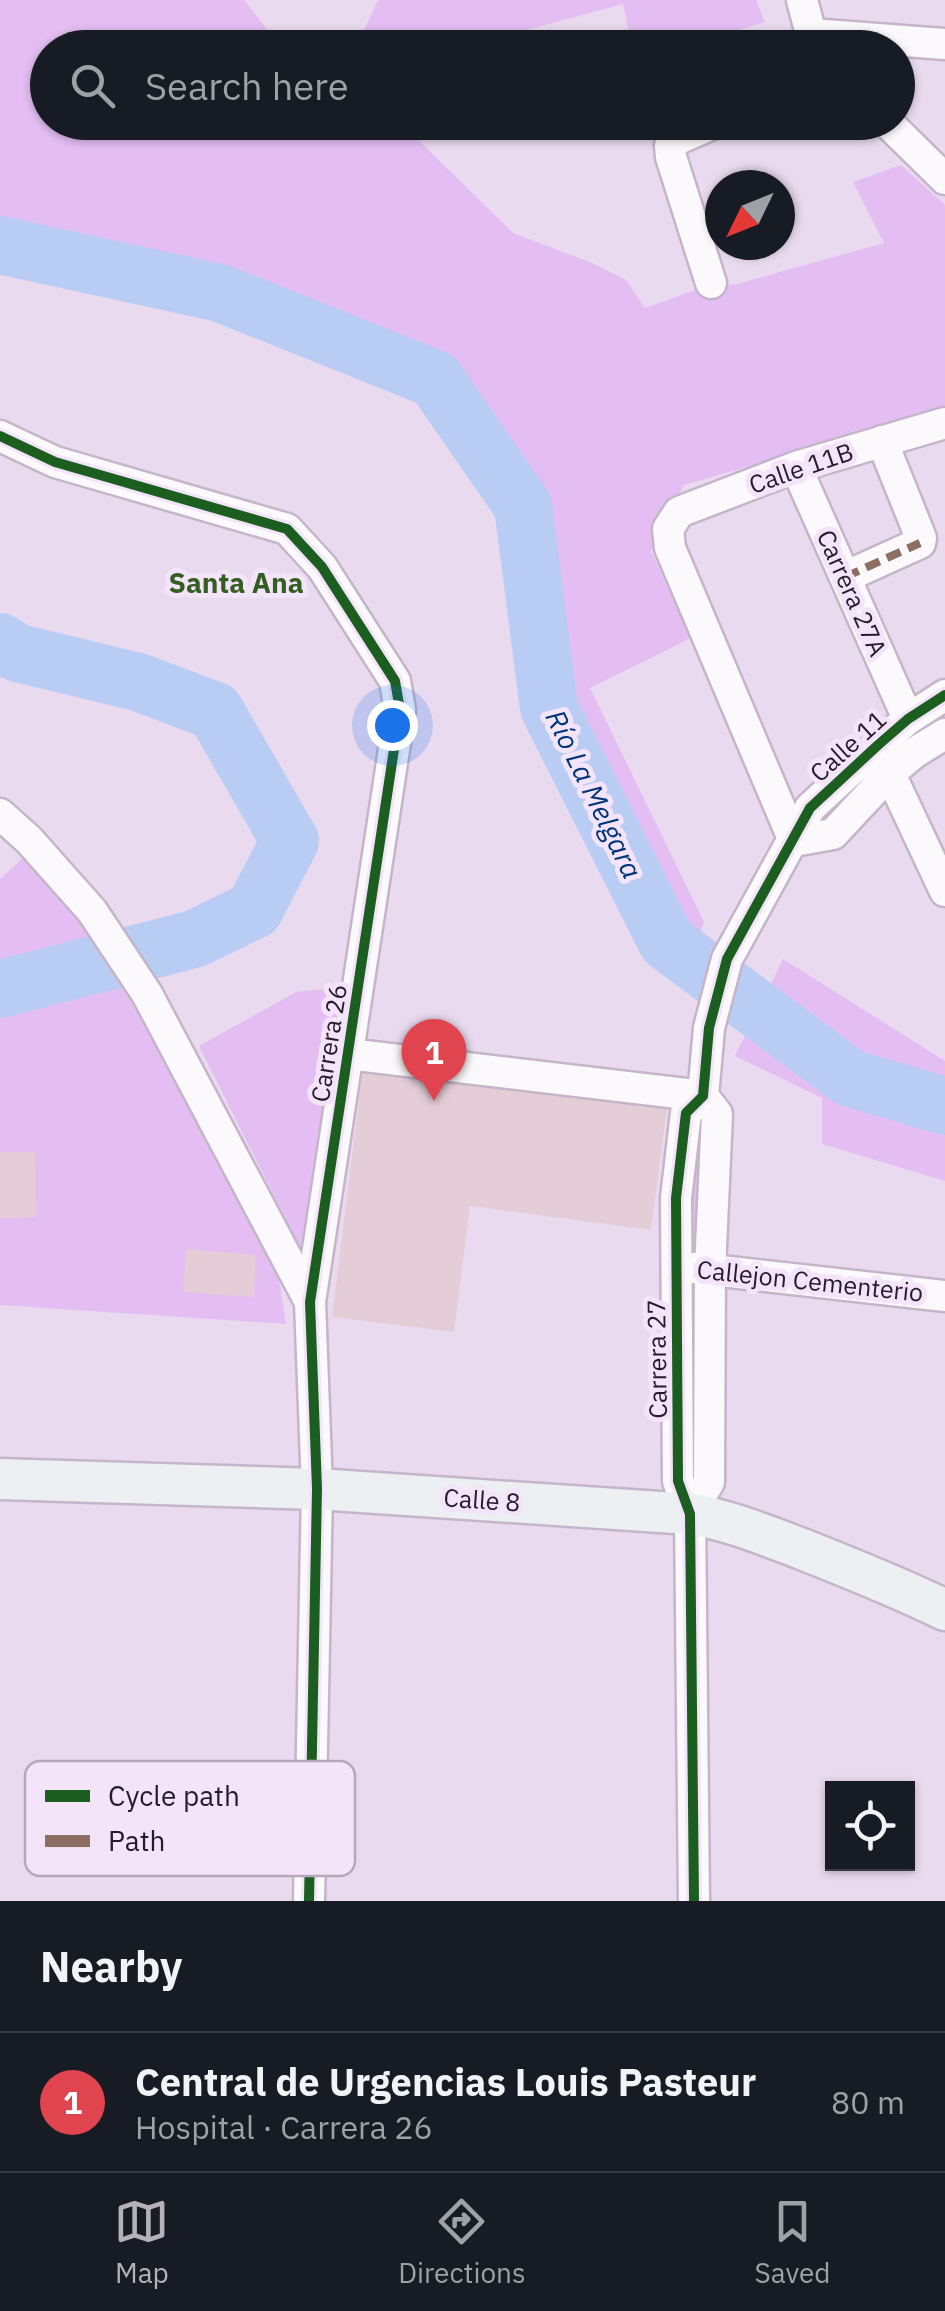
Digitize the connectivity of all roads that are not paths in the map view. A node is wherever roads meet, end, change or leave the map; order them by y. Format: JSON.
{"nodes":[{"id":1,"x":802,"y":0,"type":"edge"},
{"id":2,"x":812,"y":30,"type":"edge"},
{"id":3,"x":915,"y":43,"type":"edge"},
{"id":4,"x":945,"y":44,"type":"edge"},
{"id":5,"x":677,"y":140,"type":"edge"},
{"id":6,"x":905,"y":140,"type":"edge"},
{"id":7,"x":945,"y":179,"type":"edge"},
{"id":8,"x":711,"y":284,"type":"dead end"},
{"id":9,"x":945,"y":423,"type":"edge"},
{"id":10,"x":0,"y":436,"type":"edge"},
{"id":11,"x":882,"y":442,"type":"junction"},
{"id":12,"x":796,"y":467,"type":"junction"},
{"id":13,"x":846,"y":576,"type":"junction"},
{"id":14,"x":945,"y":695,"type":"edge"},
{"id":15,"x":908,"y":719,"type":"junction"},
{"id":16,"x":945,"y":734,"type":"edge"},
{"id":17,"x":878,"y":745,"type":"junction"},
{"id":18,"x":889,"y":774,"type":"junction"},
{"id":19,"x":0,"y":814,"type":"edge"},
{"id":20,"x":794,"y":842,"type":"junction"},
{"id":21,"x":945,"y":891,"type":"edge"},
{"id":22,"x":348,"y":1054,"type":"junction"},
{"id":23,"x":703,"y":1096,"type":"junction"},
{"id":24,"x":676,"y":1266,"type":"junction"},
{"id":25,"x":710,"y":1270,"type":"junction"},
{"id":26,"x":945,"y":1296,"type":"edge"},
{"id":27,"x":310,"y":1302,"type":"junction"},
{"id":28,"x":0,"y":1479,"type":"edge"},
{"id":29,"x":317,"y":1489,"type":"junction"},
{"id":30,"x":690,"y":1514,"type":"junction"},
{"id":31,"x":945,"y":1610,"type":"edge"},
{"id":32,"x":312,"y":1761,"type":"edge"},
{"id":33,"x":310,"y":1876,"type":"edge"},
{"id":34,"x":310,"y":1901,"type":"edge"},
{"id":35,"x":694,"y":1901,"type":"edge"}],
"edges":[{"from":1,"to":2,"type":"street"},
{"from":3,"to":4,"type":"street"},
{"from":5,"to":8,"type":"street"},
{"from":6,"to":7,"type":"street"},
{"from":9,"to":11,"type":"street","name":"Calle 11B"},
{"from":10,"to":22,"type":"street","name":"Carrera 26"},
{"from":11,"to":12,"type":"street","name":"Calle 11B"},
{"from":11,"to":13,"type":"street"},
{"from":12,"to":13,"type":"street","name":"Carrera 27A"},
{"from":12,"to":20,"type":"street","name":"Calle 11B"},
{"from":13,"to":15,"type":"street","name":"Carrera 27A"},
{"from":14,"to":15,"type":"street","name":"Calle 11"},
{"from":15,"to":17,"type":"street","name":"Calle 11"},
{"from":16,"to":18,"type":"street","name":"Calle 11"},
{"from":17,"to":18,"type":"street"},
{"from":17,"to":20,"type":"street","name":"Calle 11"},
{"from":18,"to":20,"type":"street","name":"Calle 11"},
{"from":18,"to":21,"type":"street"},
{"from":19,"to":27,"type":"street","name":"Carrera 26"},
{"from":20,"to":23,"type":"street","name":"Carrera 27"},
{"from":22,"to":23,"type":"street"},
{"from":22,"to":27,"type":"street","name":"Carrera 26"},
{"from":23,"to":24,"type":"street","name":"Carrera 27"},
{"from":23,"to":25,"type":"street","name":"Carrera 27"},
{"from":24,"to":25,"type":"street","name":"Callejon Cementerio"},
{"from":24,"to":30,"type":"street","name":"Carrera 27"},
{"from":25,"to":26,"type":"street","name":"Callejon Cementerio"},
{"from":25,"to":30,"type":"street","name":"Carrera 27"},
{"from":27,"to":29,"type":"street","name":"Carrera 26"},
{"from":28,"to":29,"type":"main road","name":"Calle 8"},
{"from":29,"to":30,"type":"main road","name":"Calle 8"},
{"from":29,"to":32,"type":"street","name":"Carrera 26"},
{"from":30,"to":31,"type":"main road","name":"Calle 8"},
{"from":30,"to":35,"type":"street","name":"Carrera 27"},
{"from":33,"to":34,"type":"street","name":"Carrera 26"}]}
